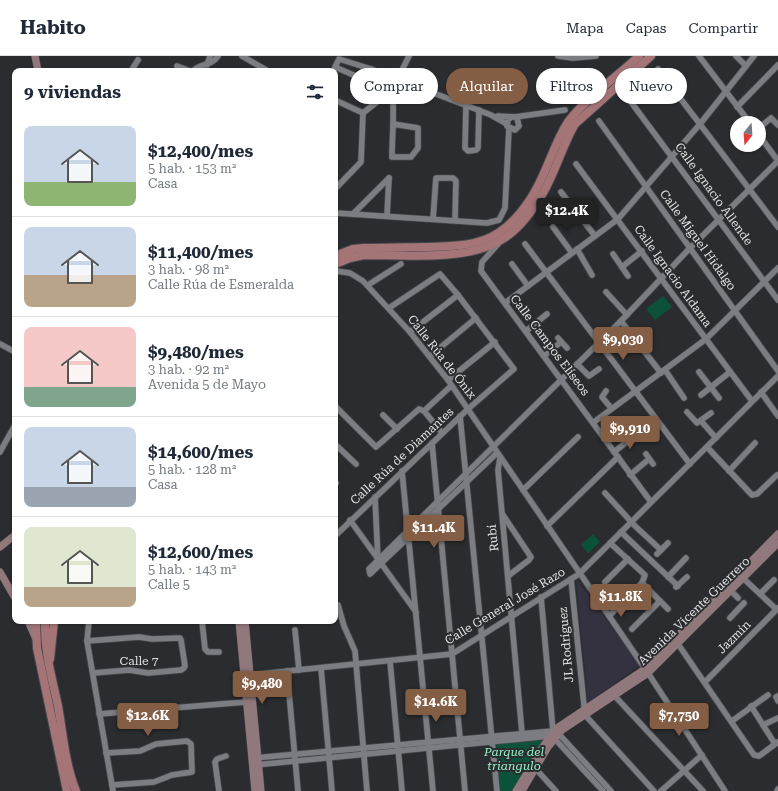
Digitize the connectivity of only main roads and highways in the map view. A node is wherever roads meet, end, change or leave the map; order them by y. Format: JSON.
{"nodes":[{"id":1,"x":35,"y":56,"type":"edge"},
{"id":2,"x":639,"y":56,"type":"edge"},
{"id":3,"x":651,"y":56,"type":"edge"},
{"id":4,"x":37,"y":68,"type":"edge"},
{"id":5,"x":338,"y":255,"type":"edge"},
{"id":6,"x":338,"y":263,"type":"edge"},
{"id":7,"x":778,"y":534,"type":"edge"},
{"id":8,"x":12,"y":537,"type":"edge"},
{"id":9,"x":778,"y":545,"type":"edge"},
{"id":10,"x":0,"y":547,"type":"edge"},
{"id":11,"x":753,"y":565,"type":"junction"},
{"id":12,"x":0,"y":572,"type":"edge"},
{"id":13,"x":12,"y":593,"type":"edge"},
{"id":14,"x":29,"y":624,"type":"edge"},
{"id":15,"x":36,"y":624,"type":"edge"},
{"id":16,"x":45,"y":624,"type":"edge"},
{"id":17,"x":54,"y":624,"type":"edge"},
{"id":18,"x":241,"y":624,"type":"edge"},
{"id":19,"x":36,"y":639,"type":"junction"},
{"id":20,"x":244,"y":648,"type":"junction"},
{"id":21,"x":48,"y":668,"type":"junction"},
{"id":22,"x":646,"y":671,"type":"junction"},
{"id":23,"x":53,"y":705,"type":"junction"},
{"id":24,"x":252,"y":722,"type":"junction"},
{"id":25,"x":255,"y":761,"type":"junction"},
{"id":26,"x":534,"y":767,"type":"junction"},
{"id":27,"x":67,"y":791,"type":"edge"},
{"id":28,"x":76,"y":791,"type":"edge"},
{"id":29,"x":255,"y":791,"type":"edge"},
{"id":30,"x":261,"y":791,"type":"edge"},
{"id":31,"x":516,"y":791,"type":"edge"},
{"id":32,"x":522,"y":791,"type":"edge"}],
"edges":[{"from":1,"to":4,"type":"main road"},
{"from":2,"to":5,"type":"main road"},
{"from":3,"to":6,"type":"main road"},
{"from":7,"to":11,"type":"main road","name":"Avenida Vicente Guerrero"},
{"from":8,"to":10,"type":"main road"},
{"from":9,"to":11,"type":"main road","name":"Avenida Vicente Guerrero"},
{"from":11,"to":22,"type":"main road","name":"Avenida Vicente Guerrero"},
{"from":11,"to":22,"type":"main road","name":"Avenida Vicente Guerrero"},
{"from":12,"to":13,"type":"main road"},
{"from":14,"to":19,"type":"main road"},
{"from":15,"to":19,"type":"main road"},
{"from":16,"to":21,"type":"main road"},
{"from":17,"to":21,"type":"main road"},
{"from":18,"to":20,"type":"main road"},
{"from":19,"to":23,"type":"main road"},
{"from":20,"to":24,"type":"main road"},
{"from":20,"to":24,"type":"main road"},
{"from":21,"to":23,"type":"main road"},
{"from":22,"to":26,"type":"main road","name":"Avenida Vicente Guerrero"},
{"from":23,"to":27,"type":"main road"},
{"from":23,"to":28,"type":"main road"},
{"from":24,"to":25,"type":"main road"},
{"from":25,"to":29,"type":"main road"},
{"from":25,"to":30,"type":"main road"},
{"from":26,"to":31,"type":"main road","name":"Avenida Vicente Guerrero"},
{"from":26,"to":32,"type":"main road","name":"Avenida Vicente Guerrero"}]}
